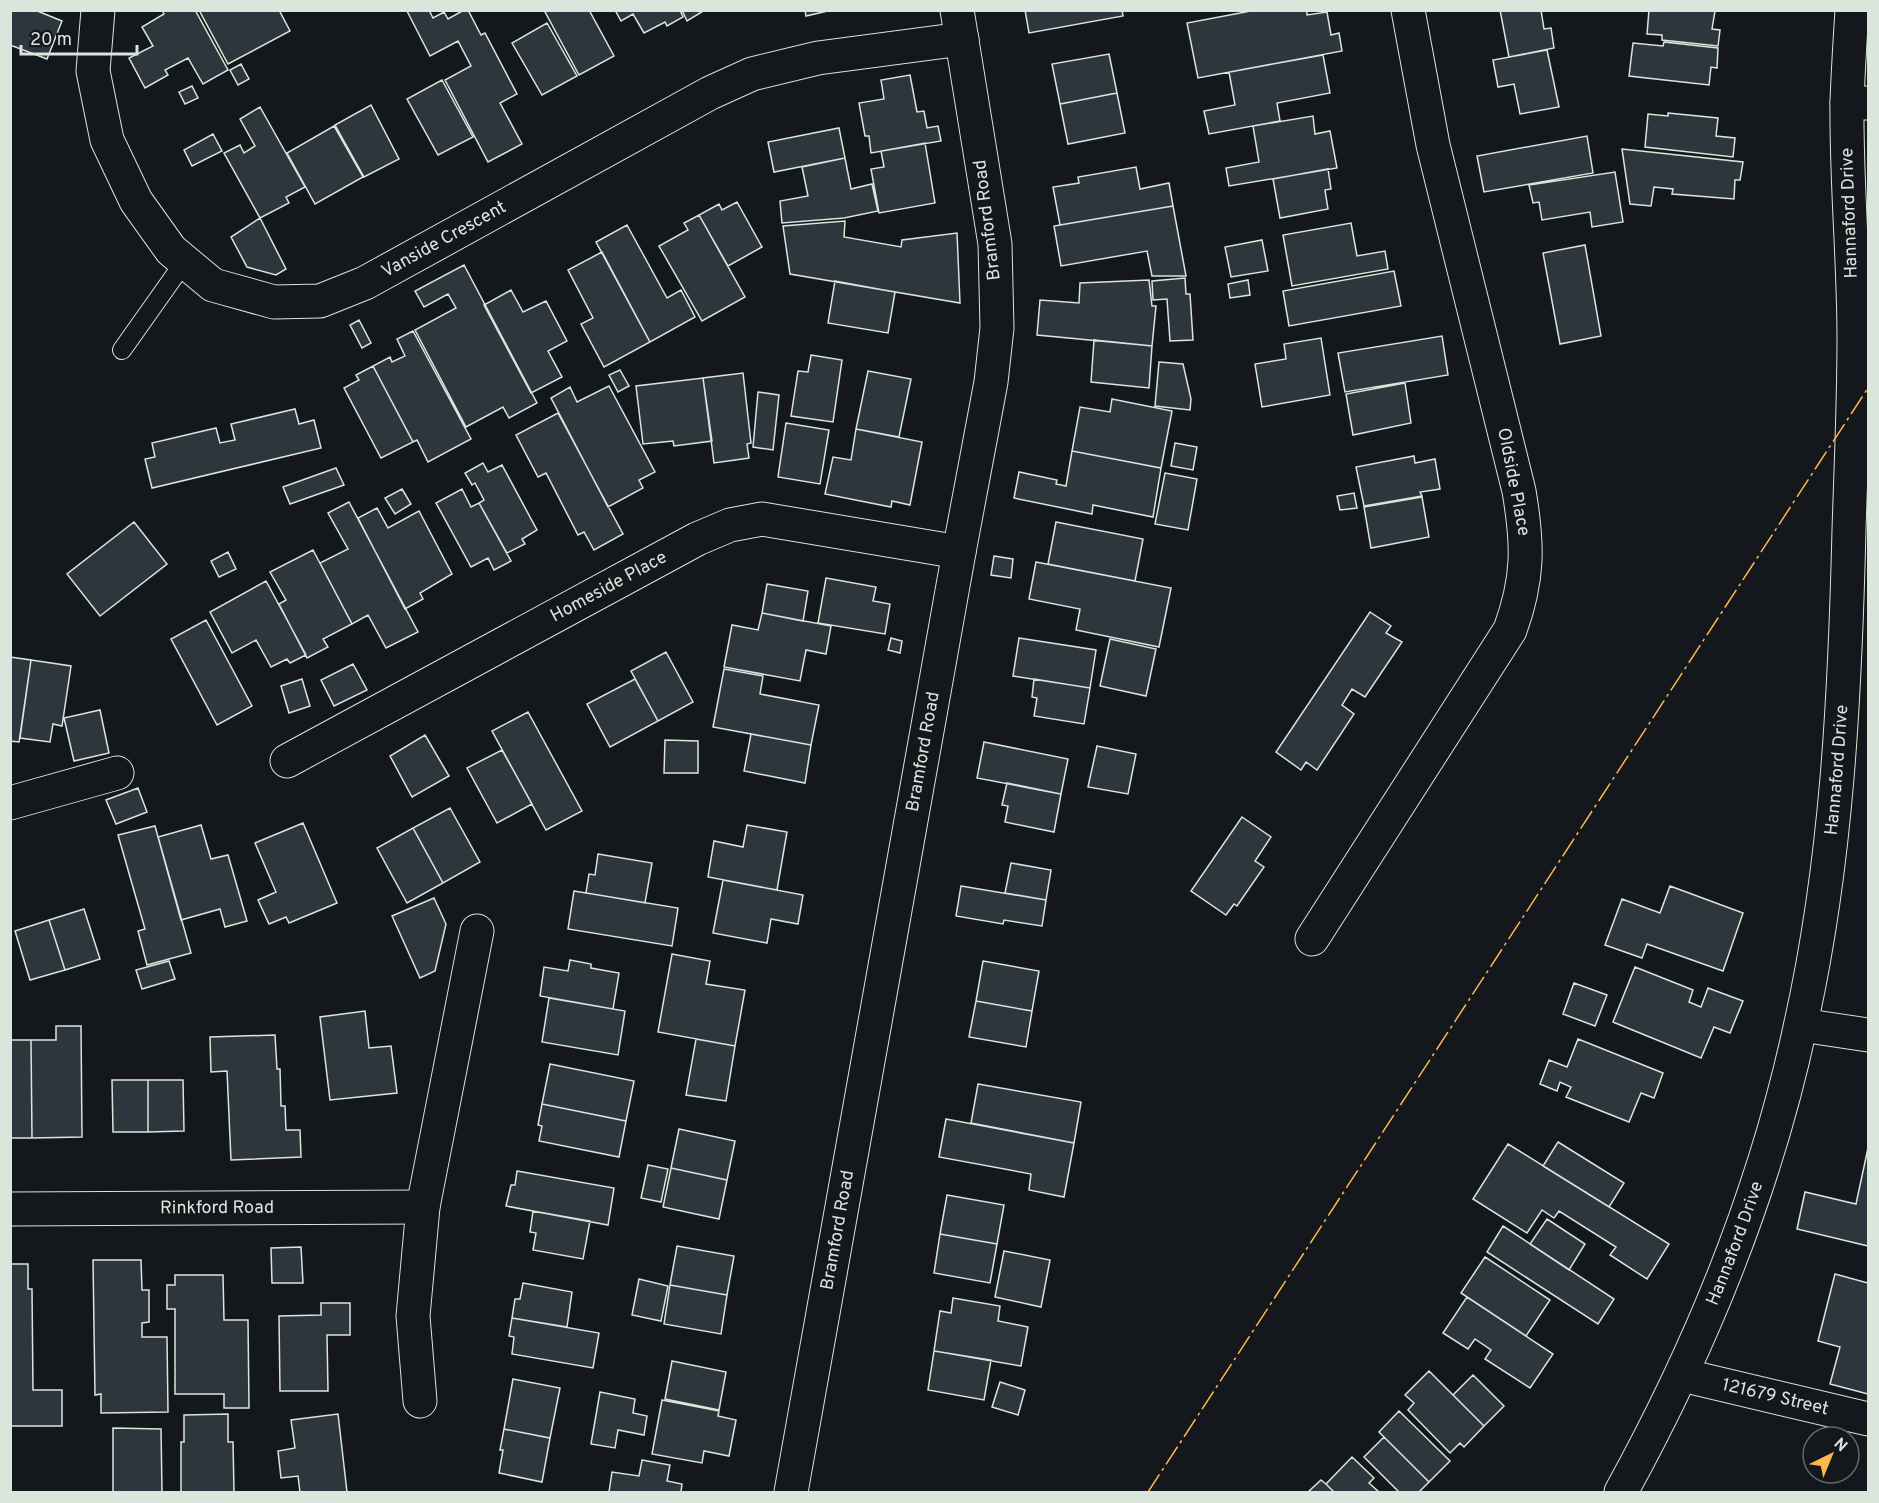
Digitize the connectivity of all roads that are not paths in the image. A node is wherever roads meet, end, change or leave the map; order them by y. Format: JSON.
{"nodes":[{"id":1,"x":98,"y":10,"type":"edge"},
{"id":2,"x":1408,"y":10,"type":"edge"},
{"id":3,"x":1852,"y":10,"type":"edge"},
{"id":4,"x":959,"y":25,"type":"edge"},
{"id":5,"x":1858,"y":103,"type":"edge"},
{"id":6,"x":185,"y":261,"type":"junction"},
{"id":7,"x":122,"y":350,"type":"dead end"},
{"id":8,"x":958,"y":552,"type":"junction"},
{"id":9,"x":287,"y":762,"type":"dead end"},
{"id":10,"x":117,"y":773,"type":"dead end"},
{"id":11,"x":10,"y":804,"type":"edge"},
{"id":12,"x":477,"y":931,"type":"dead end"},
{"id":13,"x":1312,"y":939,"type":"dead end"},
{"id":14,"x":1801,"y":1025,"type":"junction"},
{"id":15,"x":1869,"y":1035,"type":"edge"},
{"id":16,"x":423,"y":1208,"type":"junction"},
{"id":17,"x":10,"y":1209,"type":"edge"},
{"id":18,"x":1682,"y":1374,"type":"junction"},
{"id":19,"x":420,"y":1401,"type":"dead end"},
{"id":20,"x":1869,"y":1419,"type":"edge"},
{"id":21,"x":791,"y":1492,"type":"edge"},
{"id":22,"x":1621,"y":1492,"type":"edge"}],
"edges":[{"from":1,"to":6,"type":"street","name":"Vanside Crescent"},
{"from":2,"to":13,"type":"street","name":"Oldside Place"},
{"from":3,"to":5,"type":"street","name":"Hannaford Drive"},
{"from":4,"to":6,"type":"street","name":"Vanside Crescent"},
{"from":4,"to":8,"type":"street","name":"Bramford Road"},
{"from":5,"to":14,"type":"street","name":"Hannaford Drive"},
{"from":6,"to":7,"type":"lane"},
{"from":8,"to":9,"type":"street","name":"Homeside Place"},
{"from":8,"to":21,"type":"street","name":"Bramford Road"},
{"from":10,"to":11,"type":"street"},
{"from":12,"to":16,"type":"street"},
{"from":14,"to":15,"type":"street"},
{"from":14,"to":18,"type":"street","name":"Hannaford Drive"},
{"from":16,"to":17,"type":"street","name":"Rinkford Road"},
{"from":16,"to":19,"type":"street"},
{"from":18,"to":20,"type":"street","name":"121679 Street"},
{"from":18,"to":22,"type":"street","name":"Hannaford Drive"}]}
